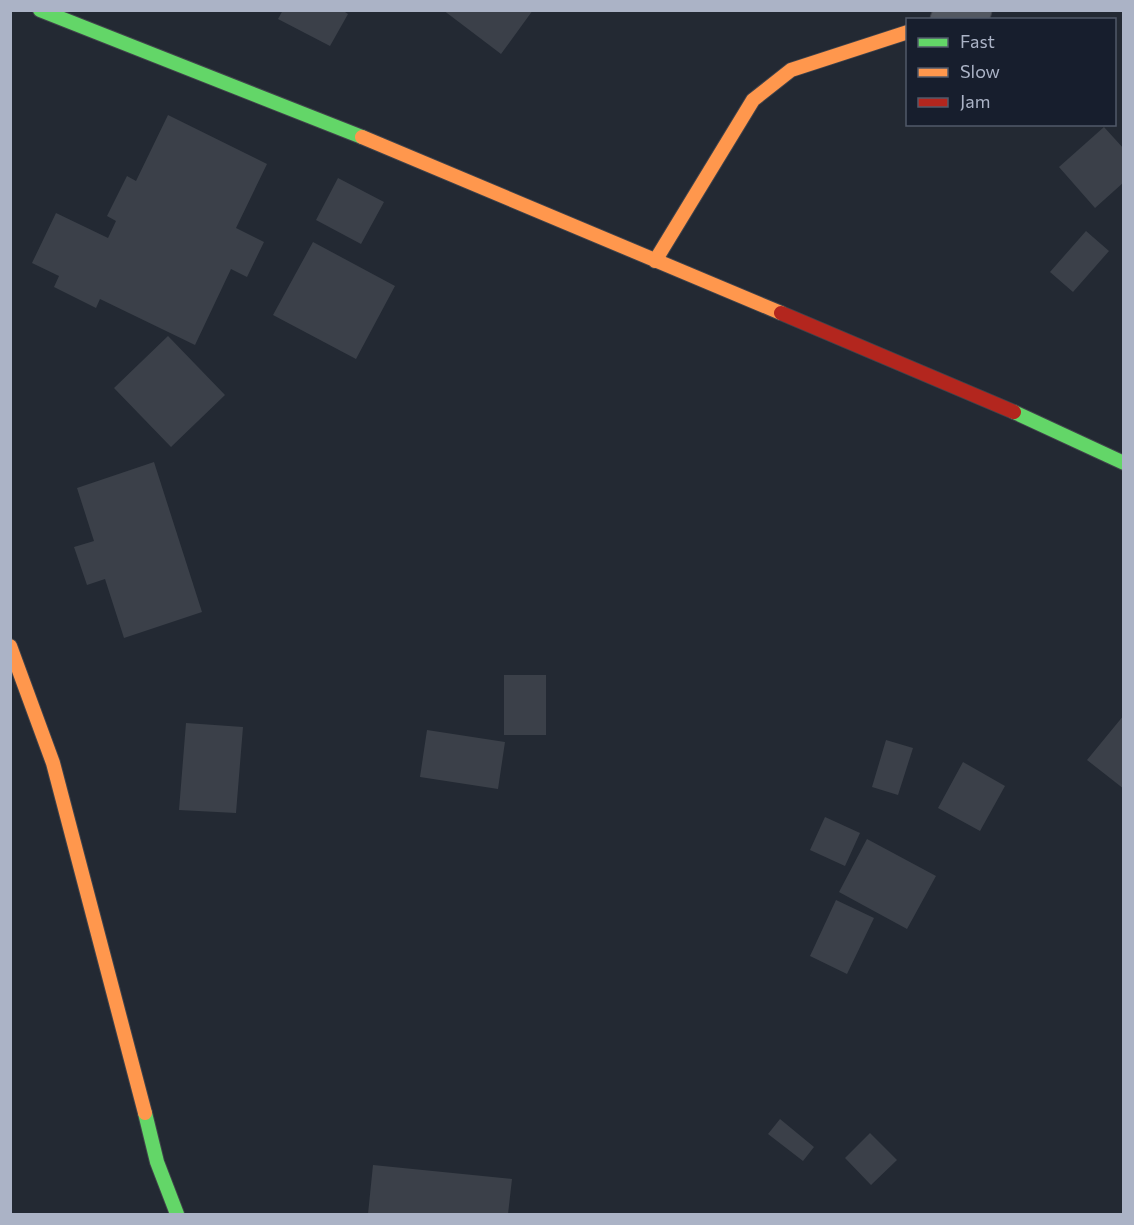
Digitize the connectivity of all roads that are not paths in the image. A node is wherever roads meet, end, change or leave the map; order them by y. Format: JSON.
{"nodes":[{"id":1,"x":40,"y":10,"type":"edge"},
{"id":2,"x":975,"y":10,"type":"edge"},
{"id":3,"x":953,"y":18,"type":"edge"},
{"id":4,"x":906,"y":33,"type":"edge"},
{"id":5,"x":655,"y":261,"type":"junction"},
{"id":6,"x":1124,"y":463,"type":"edge"},
{"id":7,"x":10,"y":646,"type":"edge"},
{"id":8,"x":177,"y":1215,"type":"edge"}],
"edges":[{"from":1,"to":5,"type":"main road"},
{"from":2,"to":3,"type":"street"},
{"from":4,"to":5,"type":"main road"},
{"from":5,"to":6,"type":"main road"},
{"from":7,"to":8,"type":"main road"}]}
